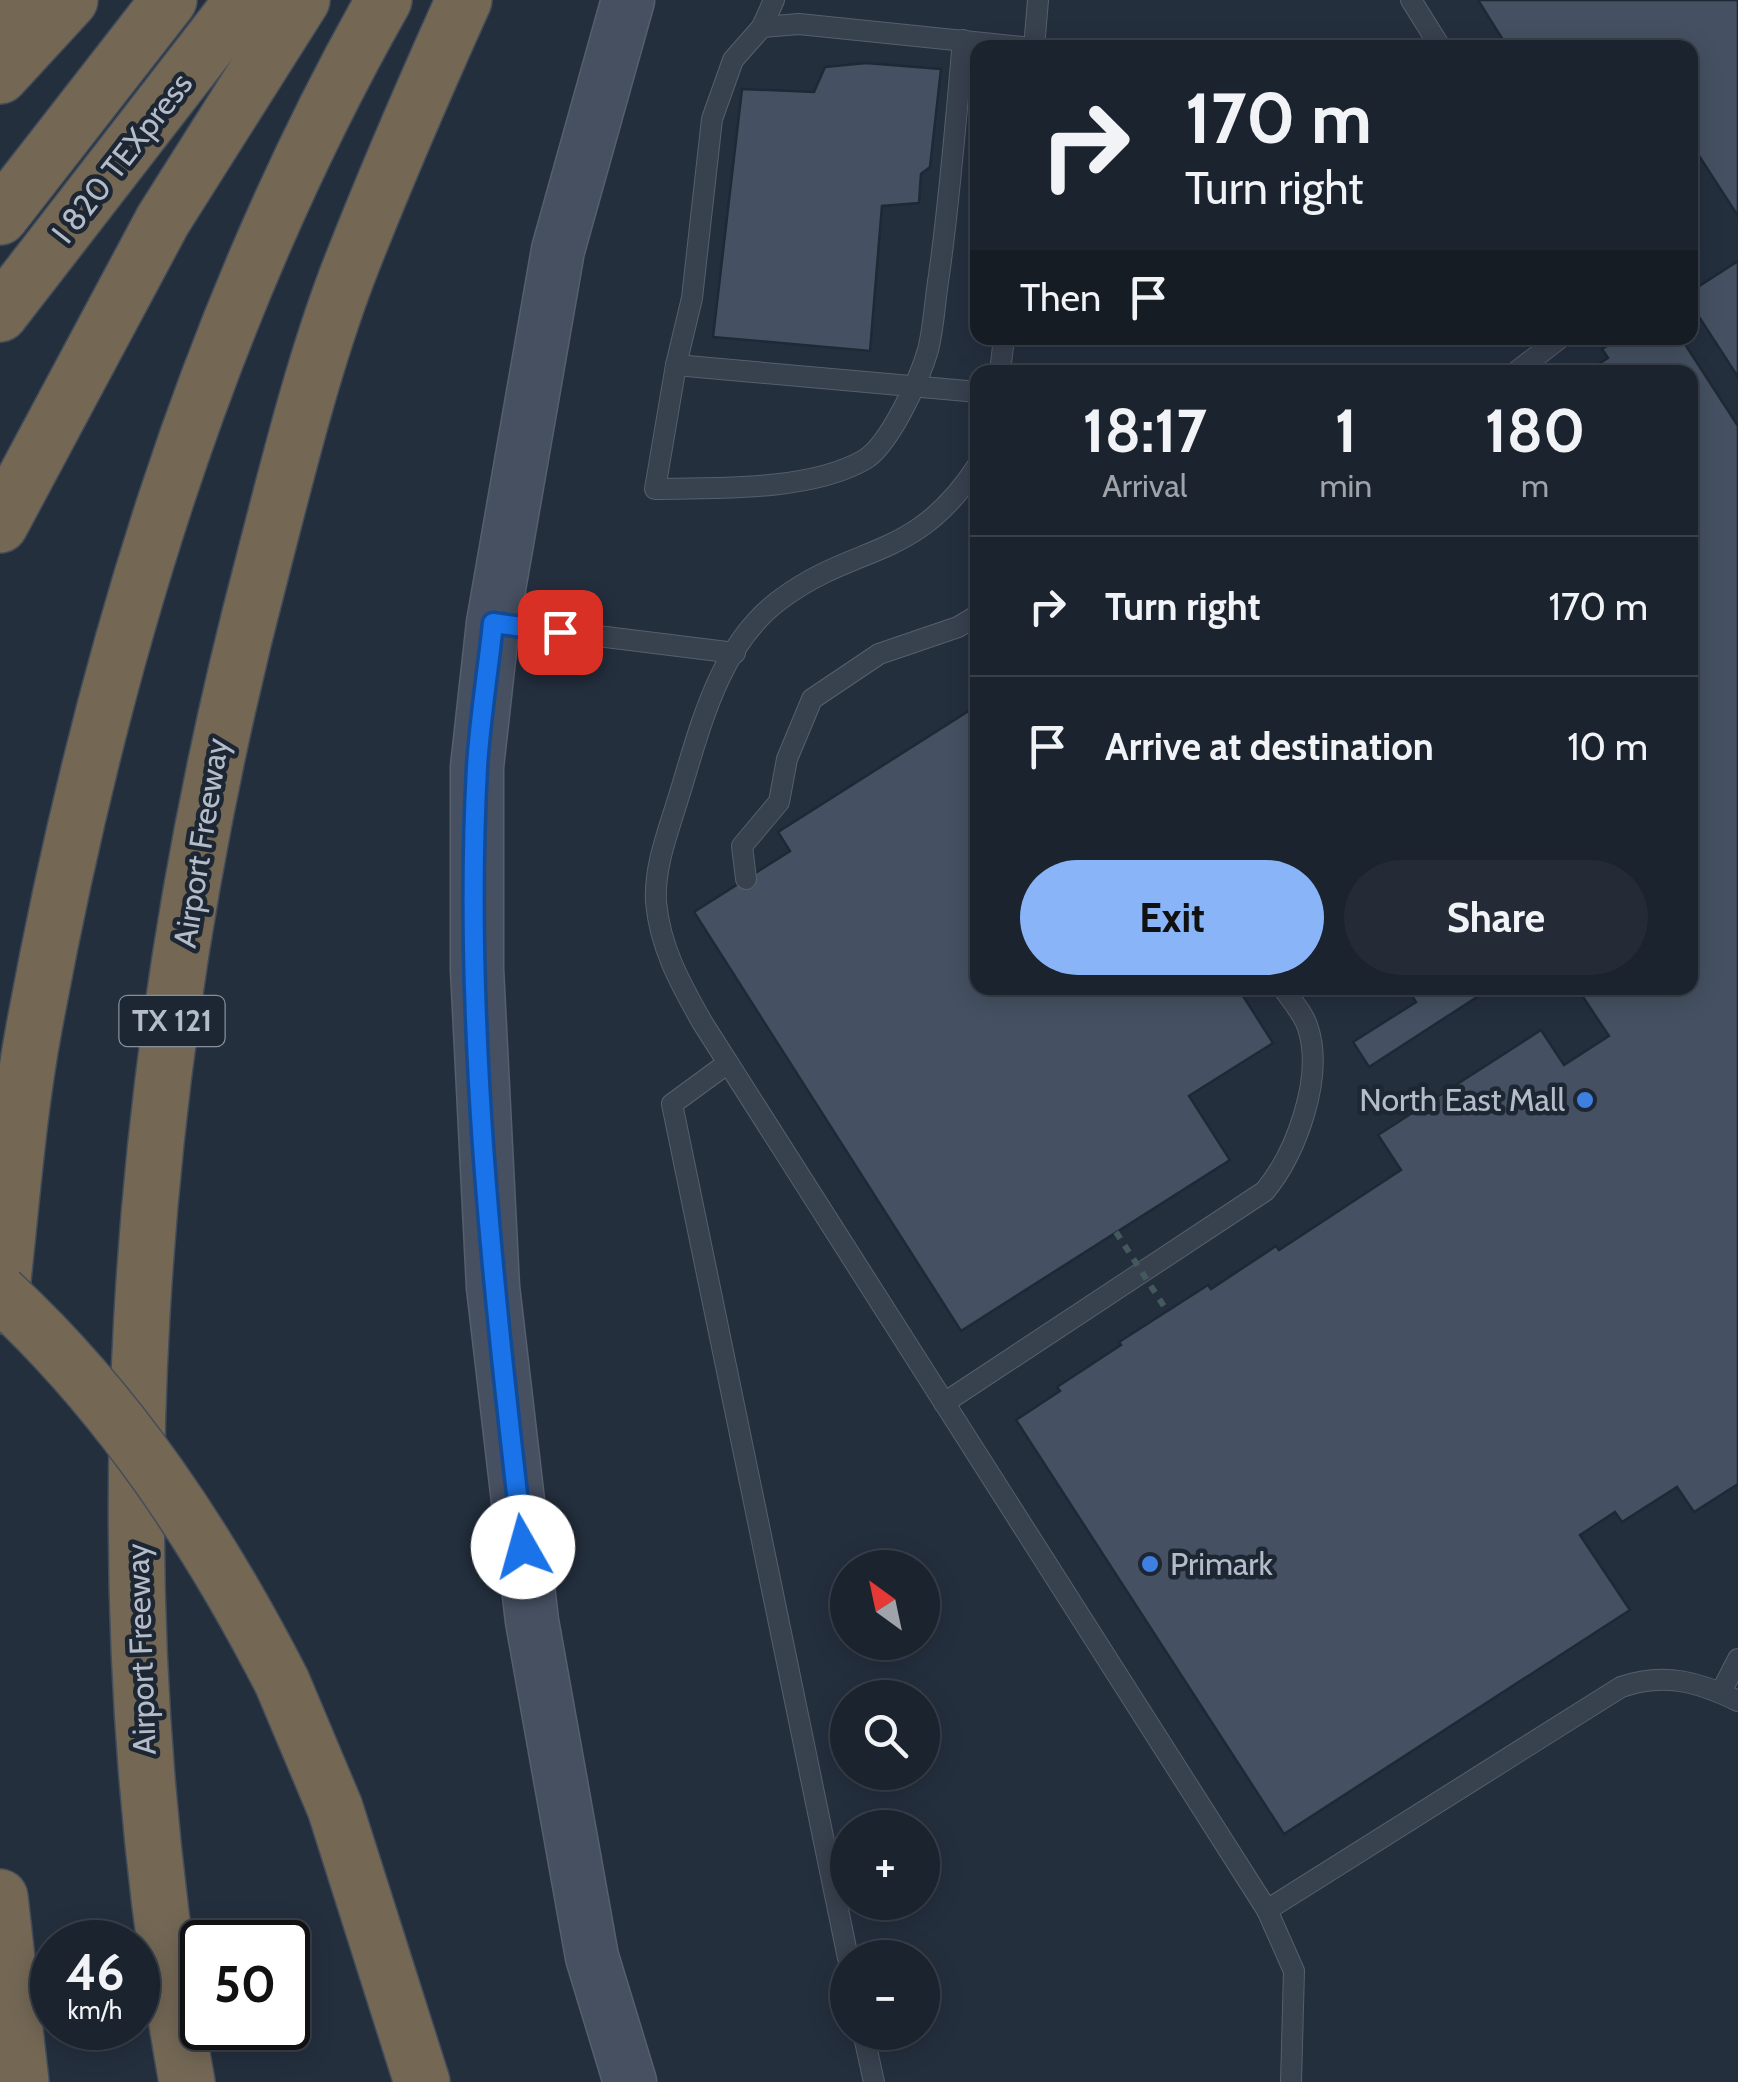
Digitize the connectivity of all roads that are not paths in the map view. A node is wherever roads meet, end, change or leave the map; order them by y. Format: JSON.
{"nodes":[{"id":1,"x":17,"y":0,"type":"edge"},
{"id":2,"x":70,"y":0,"type":"edge"},
{"id":3,"x":169,"y":0,"type":"edge"},
{"id":4,"x":243,"y":0,"type":"edge"},
{"id":5,"x":302,"y":0,"type":"edge"},
{"id":6,"x":384,"y":0,"type":"edge"},
{"id":7,"x":464,"y":0,"type":"edge"},
{"id":8,"x":628,"y":0,"type":"edge"},
{"id":9,"x":774,"y":0,"type":"edge"},
{"id":10,"x":1038,"y":0,"type":"edge"},
{"id":11,"x":1411,"y":0,"type":"edge"},
{"id":12,"x":0,"y":21,"type":"edge"},
{"id":13,"x":762,"y":27,"type":"junction"},
{"id":14,"x":964,"y":40,"type":"junction"},
{"id":15,"x":1034,"y":40,"type":"edge"},
{"id":16,"x":1436,"y":40,"type":"edge"},
{"id":17,"x":970,"y":41,"type":"edge"},
{"id":18,"x":0,"y":76,"type":"edge"},
{"id":19,"x":0,"y":217,"type":"edge"},
{"id":20,"x":0,"y":314,"type":"edge"},
{"id":21,"x":1551,"y":345,"type":"edge"},
{"id":22,"x":676,"y":365,"type":"junction"},
{"id":23,"x":1525,"y":365,"type":"edge"},
{"id":24,"x":914,"y":386,"type":"junction"},
{"id":25,"x":970,"y":391,"type":"edge"},
{"id":26,"x":970,"y":487,"type":"edge"},
{"id":27,"x":0,"y":525,"type":"edge"},
{"id":28,"x":970,"y":620,"type":"edge"},
{"id":29,"x":493,"y":623,"type":"junction"},
{"id":30,"x":735,"y":653,"type":"junction"},
{"id":31,"x":746,"y":878,"type":"dead end"},
{"id":32,"x":1287,"y":995,"type":"edge"},
{"id":33,"x":728,"y":1064,"type":"junction"},
{"id":34,"x":0,"y":1294,"type":"edge"},
{"id":35,"x":0,"y":1306,"type":"edge"},
{"id":36,"x":944,"y":1402,"type":"junction"},
{"id":37,"x":1738,"y":1658,"type":"edge"},
{"id":38,"x":1729,"y":1697,"type":"edge"},
{"id":39,"x":0,"y":1897,"type":"edge"},
{"id":40,"x":1266,"y":1910,"type":"junction"},
{"id":41,"x":844,"y":1940,"type":"edge"},
{"id":42,"x":868,"y":2050,"type":"edge"},
{"id":43,"x":22,"y":2082,"type":"edge"},
{"id":44,"x":187,"y":2082,"type":"edge"},
{"id":45,"x":422,"y":2082,"type":"edge"},
{"id":46,"x":630,"y":2082,"type":"edge"},
{"id":47,"x":874,"y":2082,"type":"edge"},
{"id":48,"x":1291,"y":2082,"type":"edge"}],
"edges":[{"from":1,"to":12,"type":"highway"},
{"from":2,"to":18,"type":"highway"},
{"from":3,"to":19,"type":"highway","name":"I 820 TEXpress"},
{"from":4,"to":20,"type":"highway","name":"I 820 TEXpress"},
{"from":5,"to":27,"type":"highway"},
{"from":6,"to":35,"type":"highway"},
{"from":7,"to":44,"type":"highway","name":"Airport Freeway","number":"TX 121"},
{"from":8,"to":29,"type":"main road"},
{"from":9,"to":13,"type":"lane"},
{"from":10,"to":15,"type":"lane"},
{"from":11,"to":16,"type":"lane"},
{"from":13,"to":14,"type":"lane"},
{"from":13,"to":22,"type":"lane"},
{"from":14,"to":17,"type":"lane"},
{"from":14,"to":24,"type":"lane"},
{"from":21,"to":23,"type":"lane"},
{"from":22,"to":24,"type":"lane"},
{"from":22,"to":24,"type":"lane"},
{"from":24,"to":25,"type":"lane"},
{"from":26,"to":30,"type":"lane"},
{"from":28,"to":31,"type":"lane"},
{"from":29,"to":30,"type":"lane"},
{"from":29,"to":46,"type":"main road"},
{"from":30,"to":33,"type":"lane"},
{"from":32,"to":36,"type":"lane"},
{"from":33,"to":36,"type":"lane"},
{"from":33,"to":41,"type":"lane"},
{"from":34,"to":45,"type":"highway","bridge":true},
{"from":36,"to":40,"type":"lane"},
{"from":37,"to":38,"type":"lane"},
{"from":38,"to":40,"type":"lane"},
{"from":39,"to":43,"type":"highway"},
{"from":40,"to":48,"type":"lane"},
{"from":42,"to":47,"type":"lane"}]}
